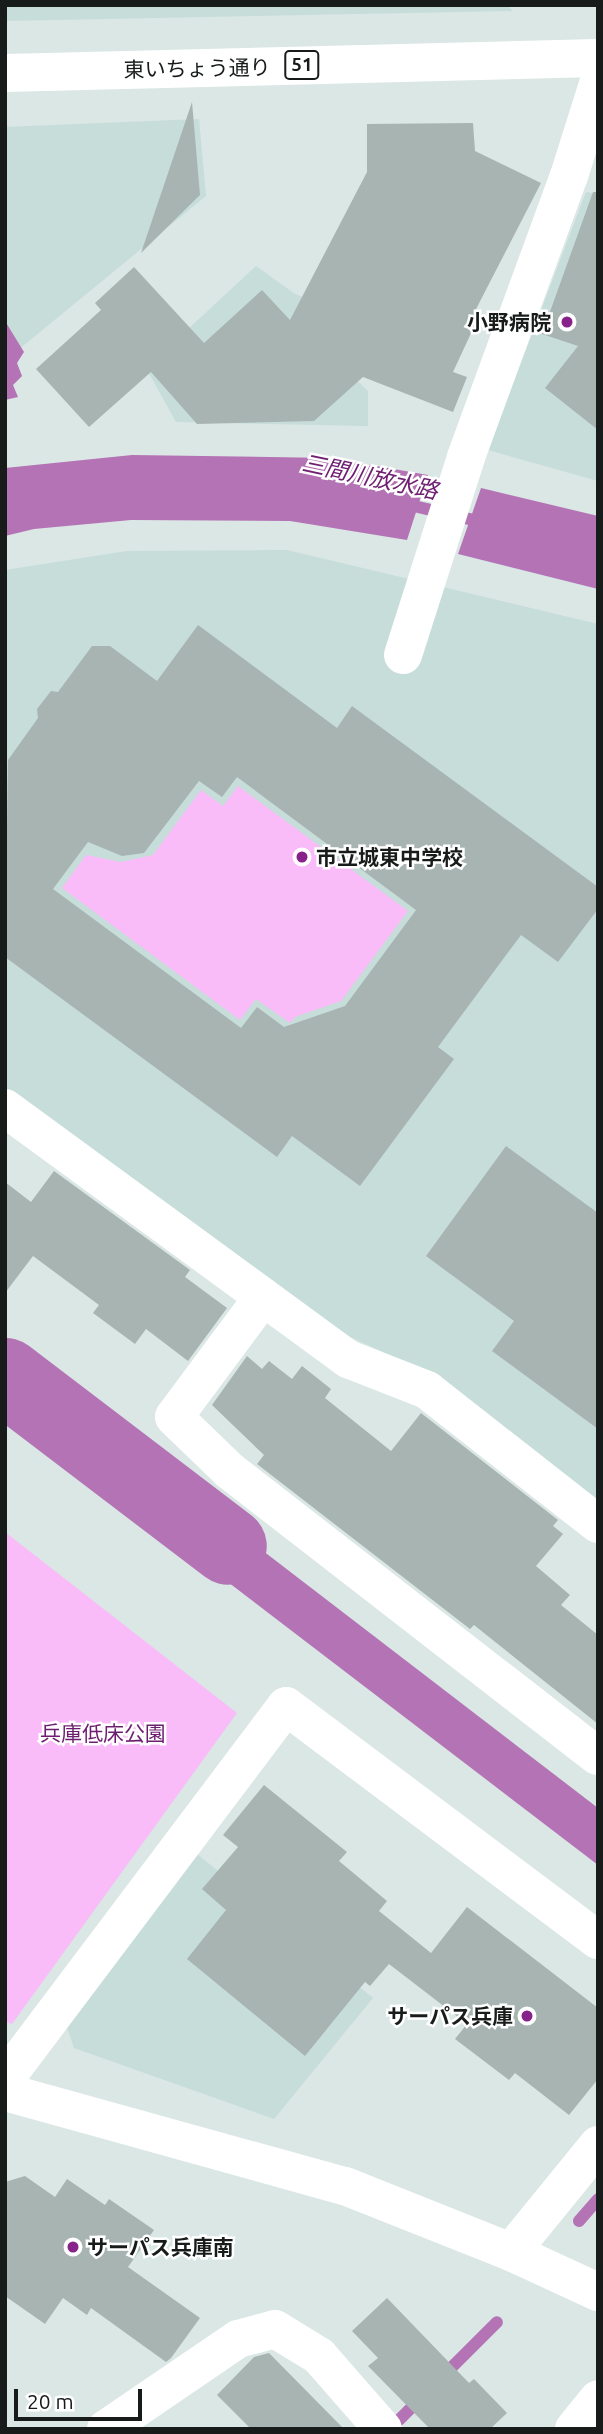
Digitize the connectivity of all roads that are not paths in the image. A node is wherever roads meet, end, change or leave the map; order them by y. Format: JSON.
{"nodes":[{"id":1,"x":598,"y":58,"type":"edge"},
{"id":2,"x":5,"y":73,"type":"edge"},
{"id":3,"x":598,"y":84,"type":"edge"},
{"id":4,"x":403,"y":655,"type":"dead end"},
{"id":5,"x":5,"y":1108,"type":"edge"},
{"id":6,"x":262,"y":1297,"type":"junction"},
{"id":7,"x":598,"y":1524,"type":"edge"},
{"id":8,"x":598,"y":1756,"type":"edge"},
{"id":9,"x":598,"y":1940,"type":"edge"},
{"id":10,"x":5,"y":2079,"type":"edge"},
{"id":11,"x":5,"y":2091,"type":"edge"},
{"id":12,"x":598,"y":2145,"type":"edge"},
{"id":13,"x":511,"y":2252,"type":"junction"},
{"id":14,"x":598,"y":2292,"type":"edge"},
{"id":15,"x":598,"y":2399,"type":"edge"},
{"id":16,"x":381,"y":2428,"type":"edge"},
{"id":17,"x":106,"y":2429,"type":"edge"},
{"id":18,"x":574,"y":2429,"type":"edge"}],
"edges":[{"from":1,"to":2,"type":"street","name":"東いちょう通り","number":"51"},
{"from":3,"to":4,"type":"street"},
{"from":5,"to":6,"type":"street"},
{"from":6,"to":7,"type":"street"},
{"from":6,"to":8,"type":"street"},
{"from":9,"to":10,"type":"street"},
{"from":11,"to":13,"type":"street"},
{"from":12,"to":13,"type":"street"},
{"from":13,"to":14,"type":"street"},
{"from":15,"to":18,"type":"street"},
{"from":16,"to":17,"type":"street"}]}
